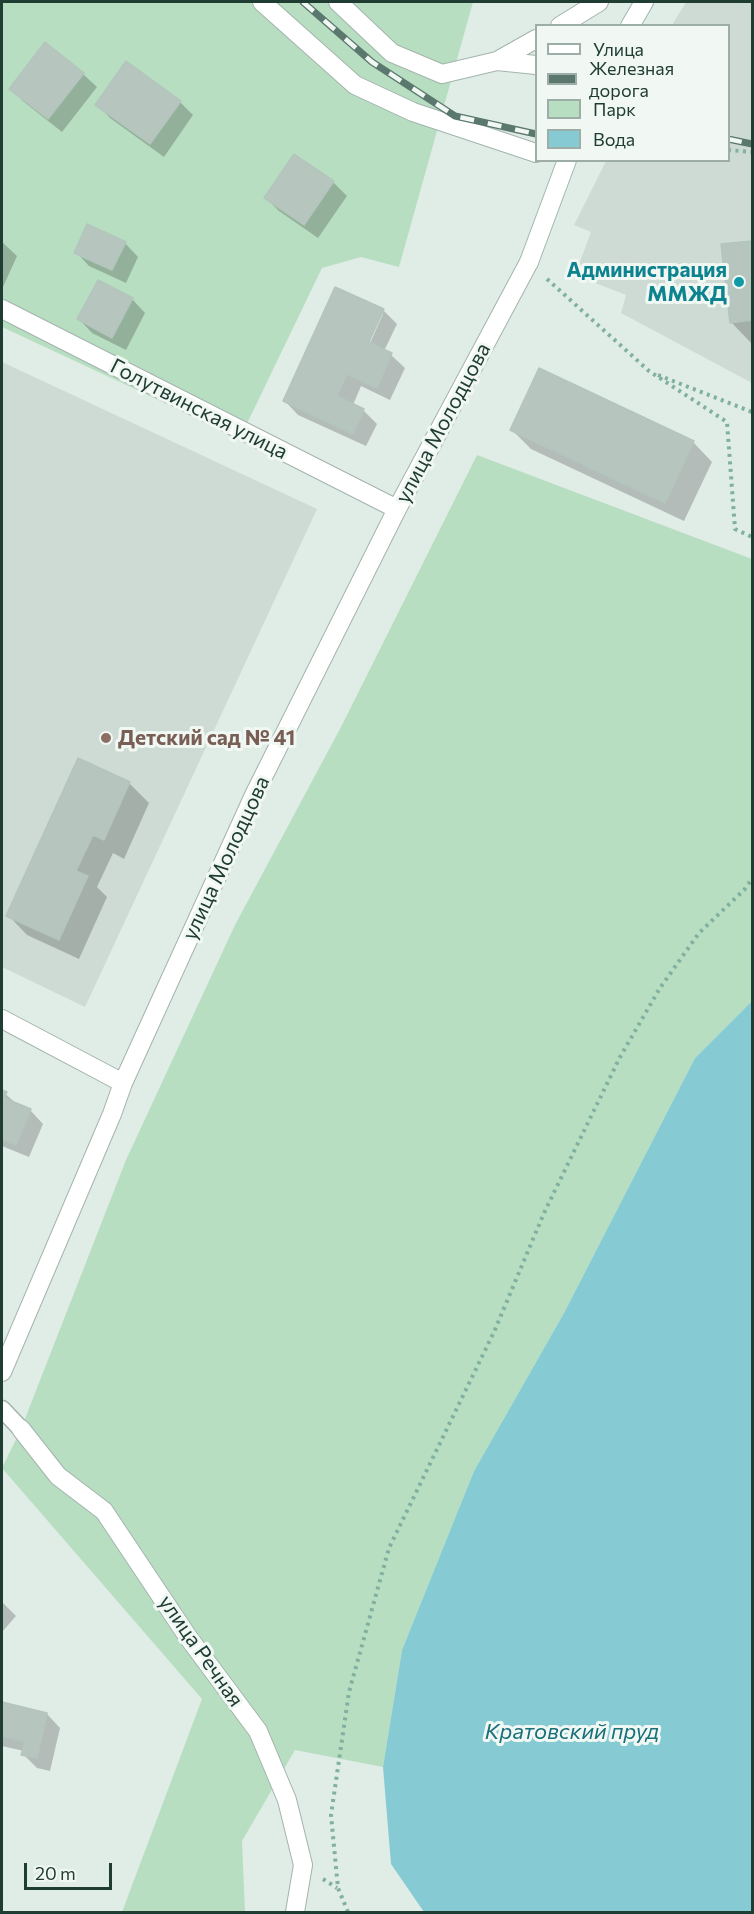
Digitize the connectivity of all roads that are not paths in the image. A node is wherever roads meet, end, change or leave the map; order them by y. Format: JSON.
{"nodes":[{"id":1,"x":262,"y":2,"type":"edge"},
{"id":2,"x":338,"y":2,"type":"edge"},
{"id":3,"x":599,"y":2,"type":"edge"},
{"id":4,"x":644,"y":2,"type":"edge"},
{"id":5,"x":563,"y":24,"type":"edge"},
{"id":6,"x":631,"y":24,"type":"edge"},
{"id":7,"x":535,"y":40,"type":"edge"},
{"id":8,"x":497,"y":60,"type":"junction"},
{"id":9,"x":535,"y":65,"type":"edge"},
{"id":10,"x":535,"y":152,"type":"edge"},
{"id":11,"x":566,"y":162,"type":"edge"},
{"id":12,"x":2,"y":309,"type":"edge"},
{"id":13,"x":397,"y":509,"type":"junction"},
{"id":14,"x":2,"y":1019,"type":"edge"},
{"id":15,"x":123,"y":1083,"type":"junction"},
{"id":16,"x":2,"y":1371,"type":"edge"},
{"id":17,"x":2,"y":1410,"type":"edge"},
{"id":18,"x":21,"y":1429,"type":"joint"},
{"id":19,"x":295,"y":1912,"type":"edge"}],
"edges":[{"from":1,"to":10,"type":"street"},
{"from":2,"to":8,"type":"street"},
{"from":3,"to":5,"type":"street"},
{"from":4,"to":6,"type":"street"},
{"from":7,"to":8,"type":"street"},
{"from":8,"to":9,"type":"street"},
{"from":11,"to":13,"type":"street","name":"улица Молодцова"},
{"from":12,"to":13,"type":"street","name":"Голутвинская улица"},
{"from":13,"to":15,"type":"street","name":"улица Молодцова"},
{"from":14,"to":15,"type":"street"},
{"from":15,"to":16,"type":"street","name":"улица Молодцова"},
{"from":17,"to":18,"type":"lane"},
{"from":18,"to":19,"type":"street","name":"улица Речная"}]}
